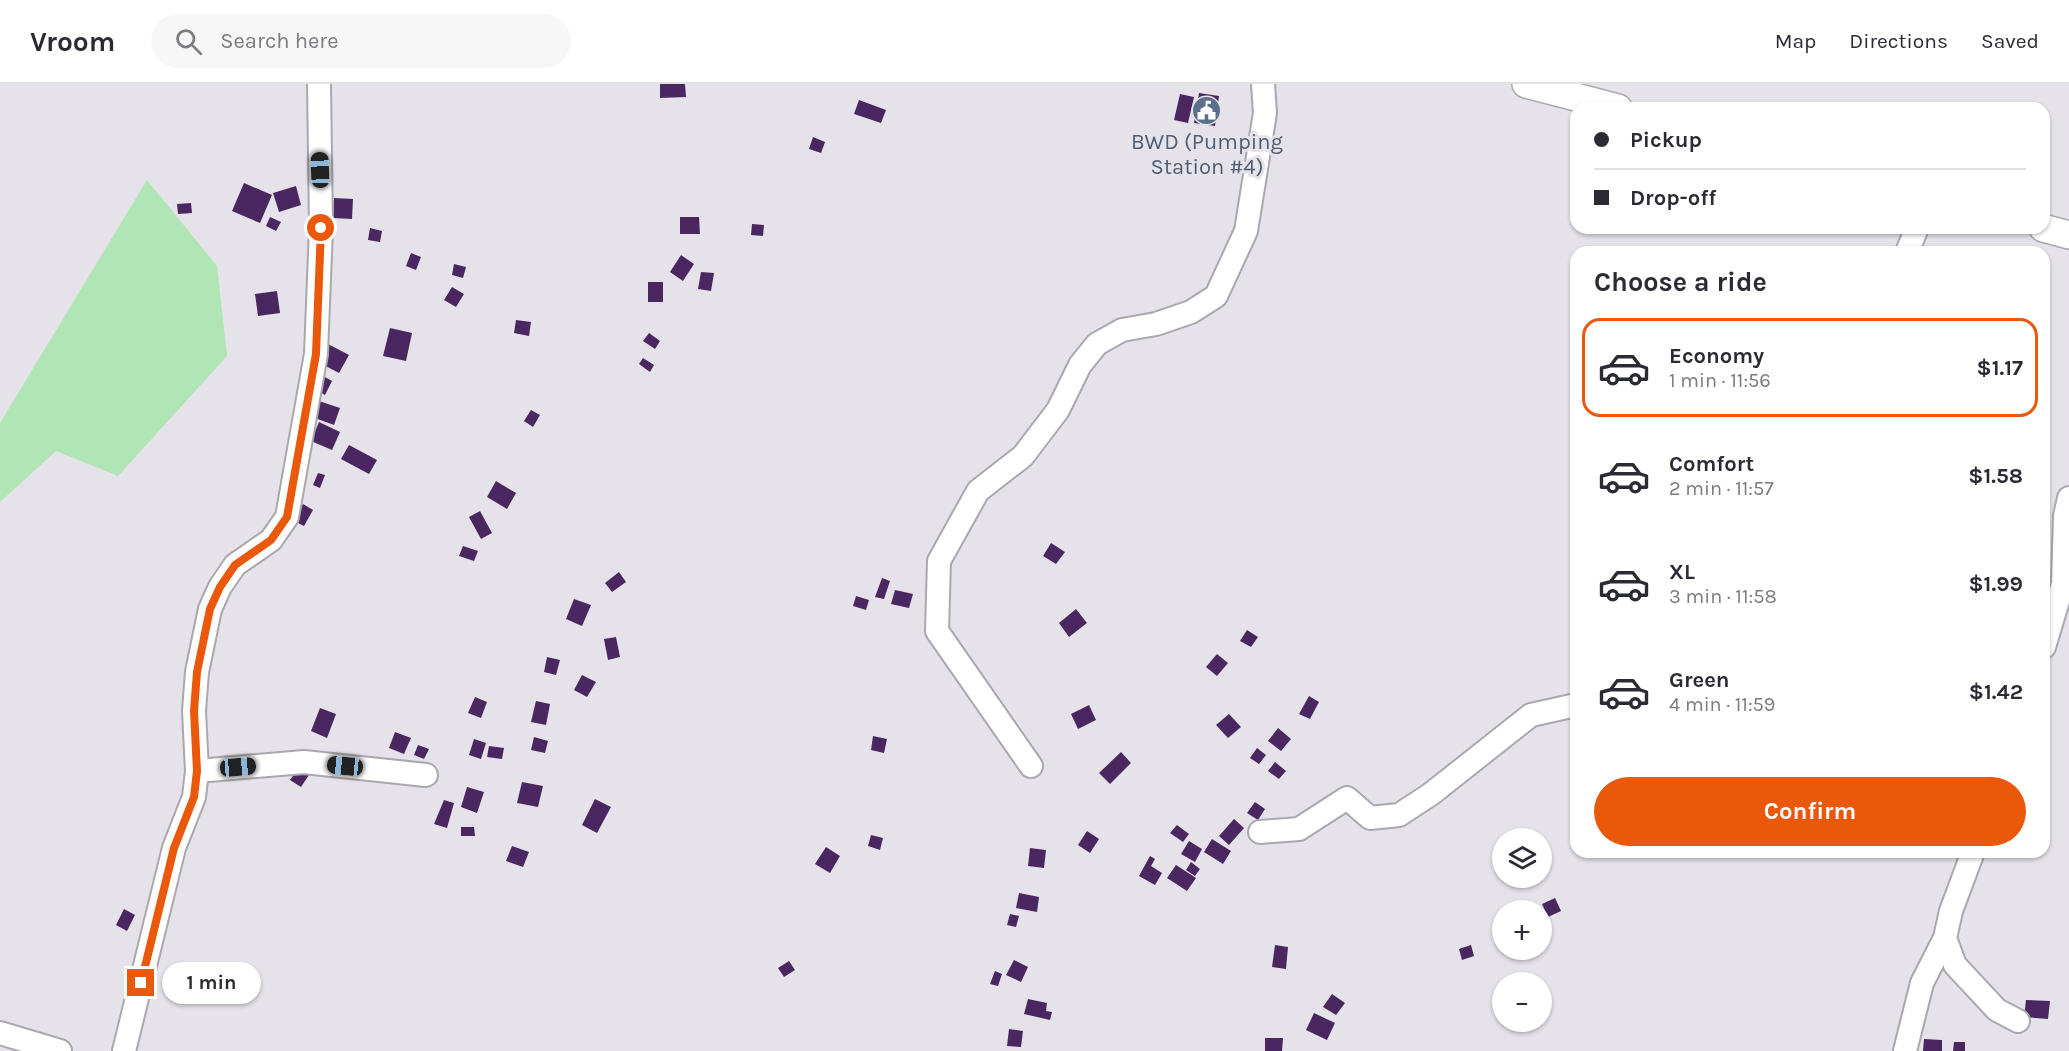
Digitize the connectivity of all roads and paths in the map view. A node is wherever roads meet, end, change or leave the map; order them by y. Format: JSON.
{"nodes":[{"id":1,"x":319,"y":84,"type":"edge"},
{"id":2,"x":1263,"y":84,"type":"edge"},
{"id":3,"x":1526,"y":84,"type":"edge"},
{"id":4,"x":1595,"y":102,"type":"edge"},
{"id":5,"x":2050,"y":230,"type":"edge"},
{"id":6,"x":2069,"y":235,"type":"edge"},
{"id":7,"x":2069,"y":498,"type":"edge"},
{"id":8,"x":2050,"y":627,"type":"edge"},
{"id":9,"x":1570,"y":706,"type":"edge"},
{"id":10,"x":1030,"y":766,"type":"dead end"},
{"id":11,"x":197,"y":771,"type":"junction"},
{"id":12,"x":426,"y":775,"type":"dead end"},
{"id":13,"x":1260,"y":832,"type":"dead end"},
{"id":14,"x":1971,"y":858,"type":"edge"},
{"id":15,"x":1945,"y":938,"type":"junction"},
{"id":16,"x":2018,"y":1021,"type":"dead end"},
{"id":17,"x":0,"y":1033,"type":"edge"},
{"id":18,"x":60,"y":1051,"type":"edge"},
{"id":19,"x":124,"y":1051,"type":"edge"},
{"id":20,"x":1905,"y":1051,"type":"edge"}],
"edges":[{"from":1,"to":11,"type":"street"},
{"from":2,"to":10,"type":"street"},
{"from":3,"to":4,"type":"main road"},
{"from":5,"to":6,"type":"main road"},
{"from":7,"to":8,"type":"street"},
{"from":9,"to":13,"type":"street"},
{"from":11,"to":12,"type":"street"},
{"from":11,"to":19,"type":"street"},
{"from":14,"to":15,"type":"street"},
{"from":15,"to":16,"type":"street"},
{"from":15,"to":20,"type":"street"},
{"from":17,"to":18,"type":"street"}]}
